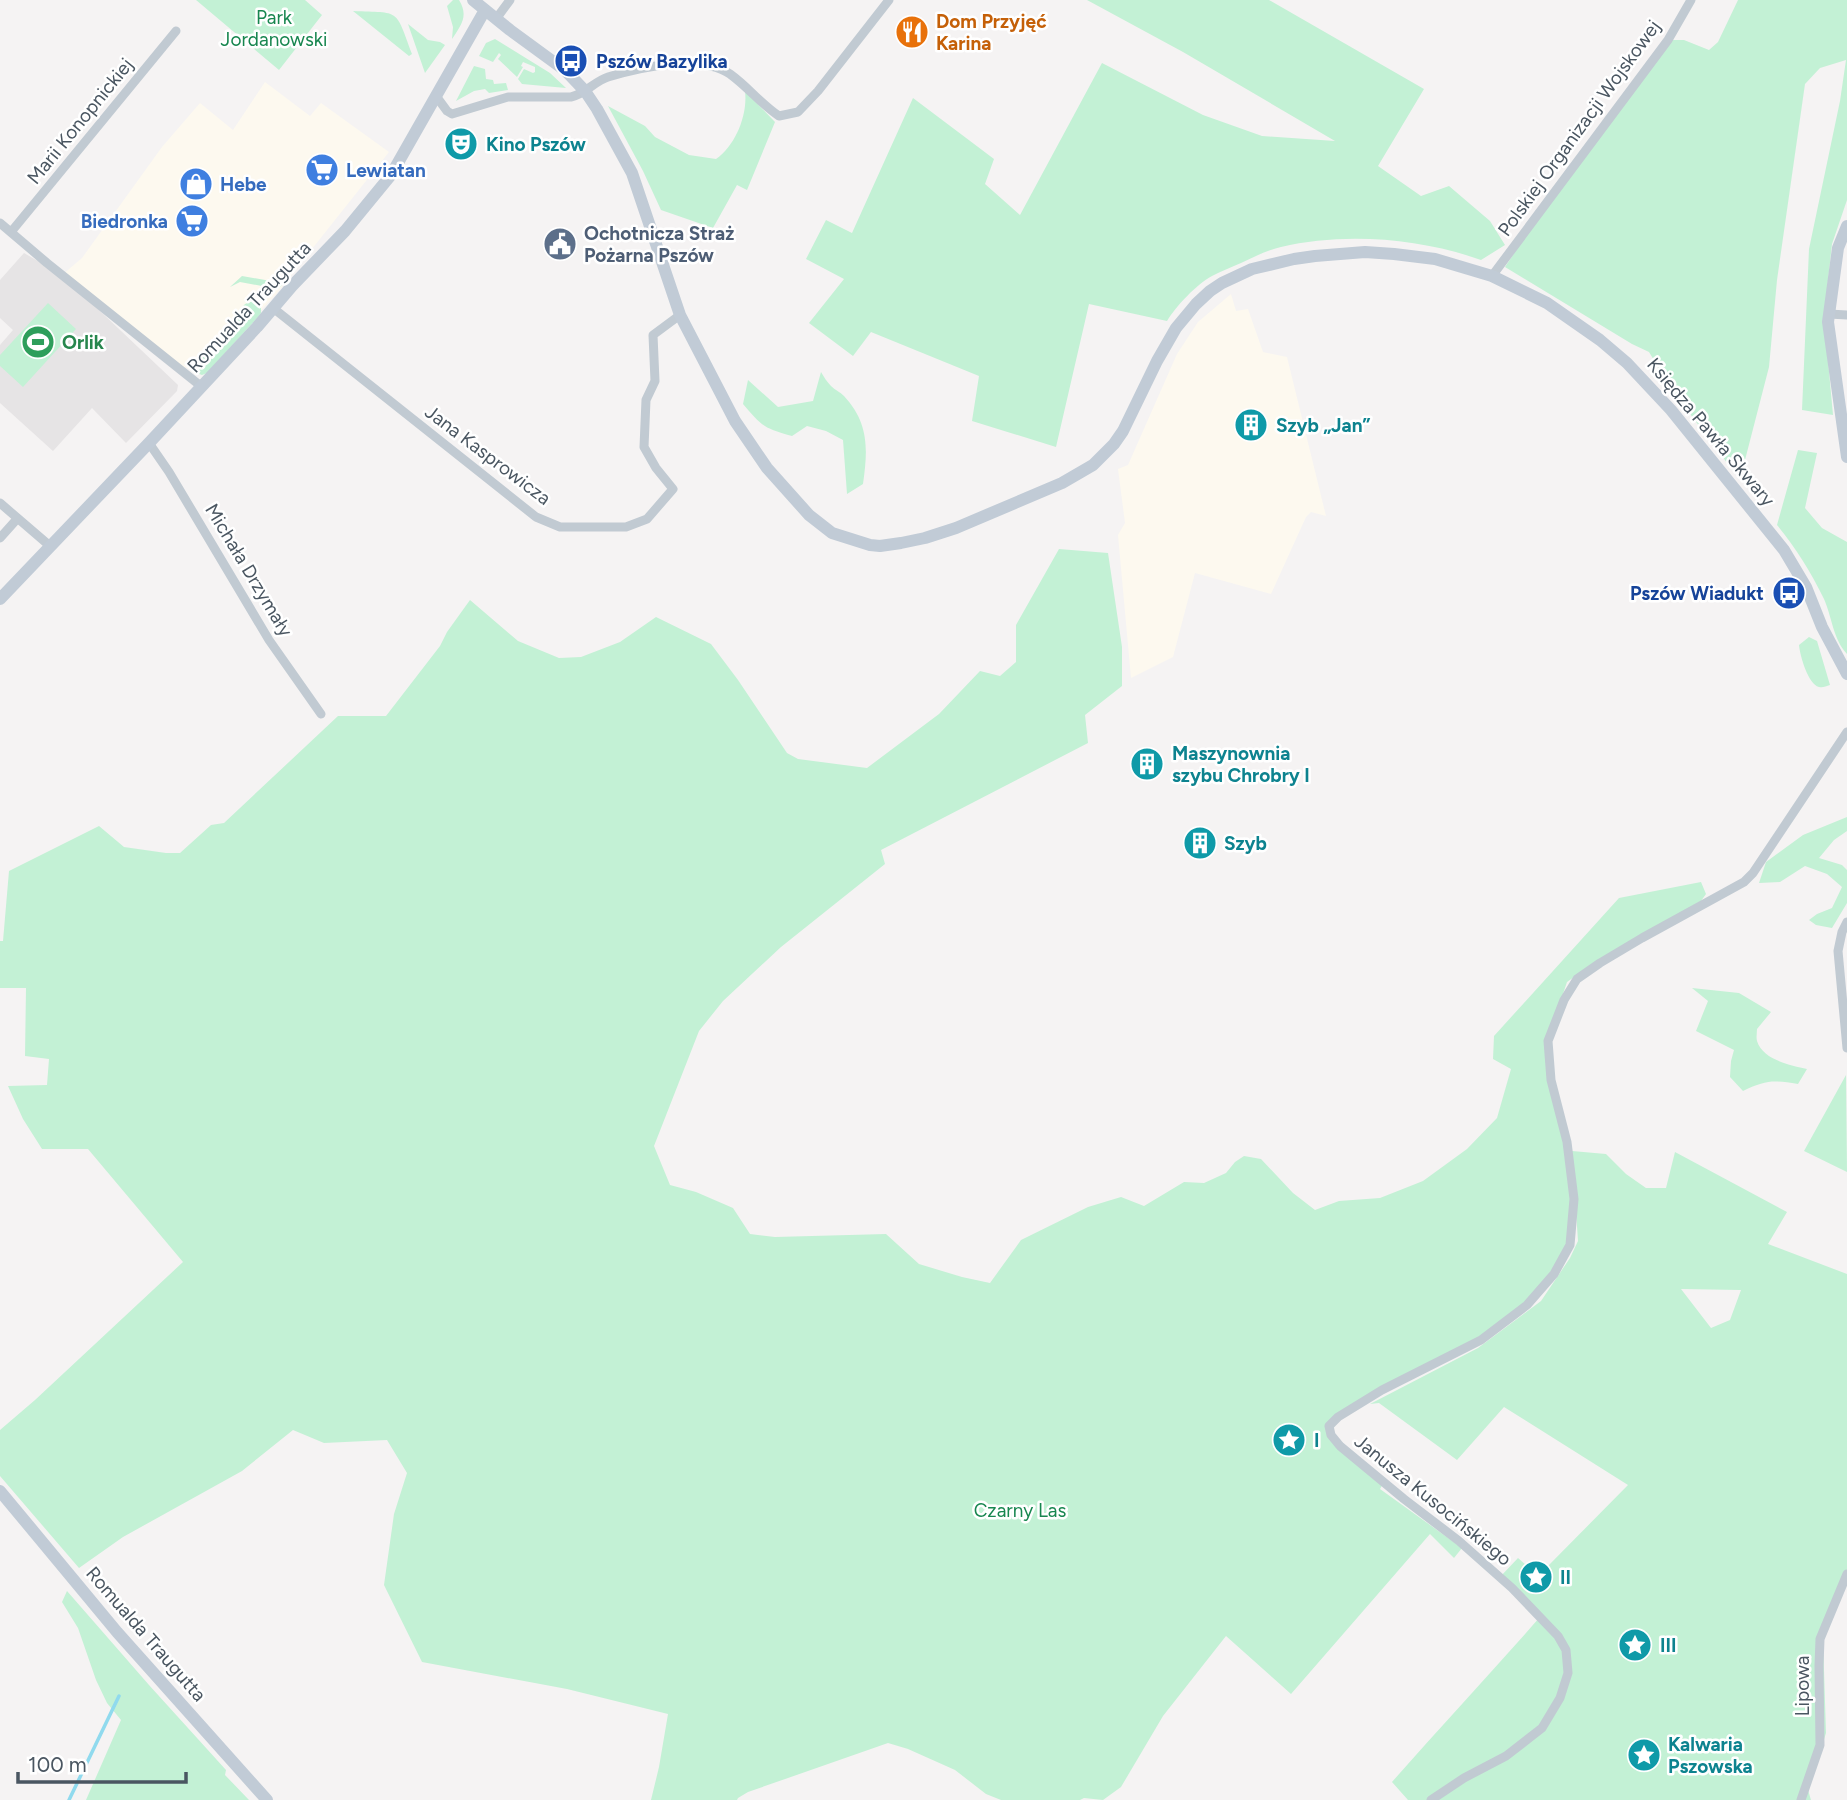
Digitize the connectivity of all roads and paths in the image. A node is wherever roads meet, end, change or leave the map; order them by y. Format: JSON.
{"nodes":[{"id":1,"x":473,"y":0,"type":"edge"},
{"id":2,"x":510,"y":0,"type":"edge"},
{"id":3,"x":889,"y":0,"type":"edge"},
{"id":4,"x":1691,"y":0,"type":"edge"},
{"id":5,"x":485,"y":10,"type":"junction"},
{"id":6,"x":496,"y":19,"type":"junction"},
{"id":7,"x":176,"y":31,"type":"dead end"},
{"id":8,"x":584,"y":90,"type":"junction"},
{"id":9,"x":436,"y":96,"type":"junction"},
{"id":10,"x":0,"y":223,"type":"edge"},
{"id":11,"x":1847,"y":226,"type":"edge"},
{"id":12,"x":11,"y":232,"type":"junction"},
{"id":13,"x":1492,"y":276,"type":"junction"},
{"id":14,"x":274,"y":308,"type":"junction"},
{"id":15,"x":1829,"y":314,"type":"junction"},
{"id":16,"x":680,"y":315,"type":"junction"},
{"id":17,"x":1847,"y":315,"type":"edge"},
{"id":18,"x":202,"y":387,"type":"junction"},
{"id":19,"x":1841,"y":390,"type":"edge"},
{"id":20,"x":149,"y":443,"type":"junction"},
{"id":21,"x":1847,"y":457,"type":"edge"},
{"id":22,"x":0,"y":503,"type":"edge"},
{"id":23,"x":17,"y":519,"type":"junction"},
{"id":24,"x":0,"y":538,"type":"edge"},
{"id":25,"x":50,"y":546,"type":"junction"},
{"id":26,"x":0,"y":599,"type":"edge"},
{"id":27,"x":1847,"y":674,"type":"edge"},
{"id":28,"x":321,"y":714,"type":"dead end"},
{"id":29,"x":1847,"y":732,"type":"edge"},
{"id":30,"x":1847,"y":922,"type":"edge"},
{"id":31,"x":1844,"y":980,"type":"edge"},
{"id":32,"x":1847,"y":1048,"type":"edge"},
{"id":33,"x":0,"y":1491,"type":"edge"},
{"id":34,"x":1847,"y":1574,"type":"edge"},
{"id":35,"x":267,"y":1800,"type":"edge"},
{"id":36,"x":1431,"y":1800,"type":"edge"},
{"id":37,"x":1801,"y":1800,"type":"edge"}],
"edges":[{"from":1,"to":5,"type":"main road","name":"Księdza Pawła Skwary"},
{"from":2,"to":6,"type":"street"},
{"from":3,"to":8,"type":"street"},
{"from":4,"to":13,"type":"street","name":"Polskiej Organizacji Wojskowej"},
{"from":5,"to":6,"type":"main road","name":"Księdza Pawła Skwary"},
{"from":5,"to":9,"type":"main road","name":"Romualda Traugutta"},
{"from":6,"to":8,"type":"main road","name":"Księdza Pawła Skwary"},
{"from":7,"to":12,"type":"street","name":"Marii Konopnickiej"},
{"from":8,"to":9,"type":"street"},
{"from":8,"to":16,"type":"main road","name":"Księdza Pawła Skwary"},
{"from":9,"to":14,"type":"main road","name":"Romualda Traugutta"},
{"from":10,"to":12,"type":"street"},
{"from":11,"to":15,"type":"main road"},
{"from":12,"to":18,"type":"street"},
{"from":13,"to":16,"type":"main road","name":"Księdza Pawła Skwary"},
{"from":13,"to":27,"type":"main road","name":"Księdza Pawła Skwary"},
{"from":14,"to":16,"type":"street","name":"Jana Kasprowicza"},
{"from":14,"to":18,"type":"main road","name":"Romualda Traugutta"},
{"from":15,"to":17,"type":"street"},
{"from":15,"to":19,"type":"main road"},
{"from":18,"to":20,"type":"main road","name":"Romualda Traugutta"},
{"from":19,"to":21,"type":"main road"},
{"from":20,"to":25,"type":"main road","name":"Romualda Traugutta"},
{"from":20,"to":28,"type":"street","name":"Michała Drzymały"},
{"from":22,"to":23,"type":"street"},
{"from":23,"to":24,"type":"street"},
{"from":23,"to":25,"type":"street"},
{"from":25,"to":26,"type":"main road","name":"Romualda Traugutta"},
{"from":29,"to":36,"type":"street","name":"Janusza Kusocińskiego"},
{"from":30,"to":31,"type":"street"},
{"from":31,"to":32,"type":"street"},
{"from":33,"to":35,"type":"main road","name":"Romualda Traugutta"},
{"from":34,"to":37,"type":"street","name":"Lipowa"}]}
